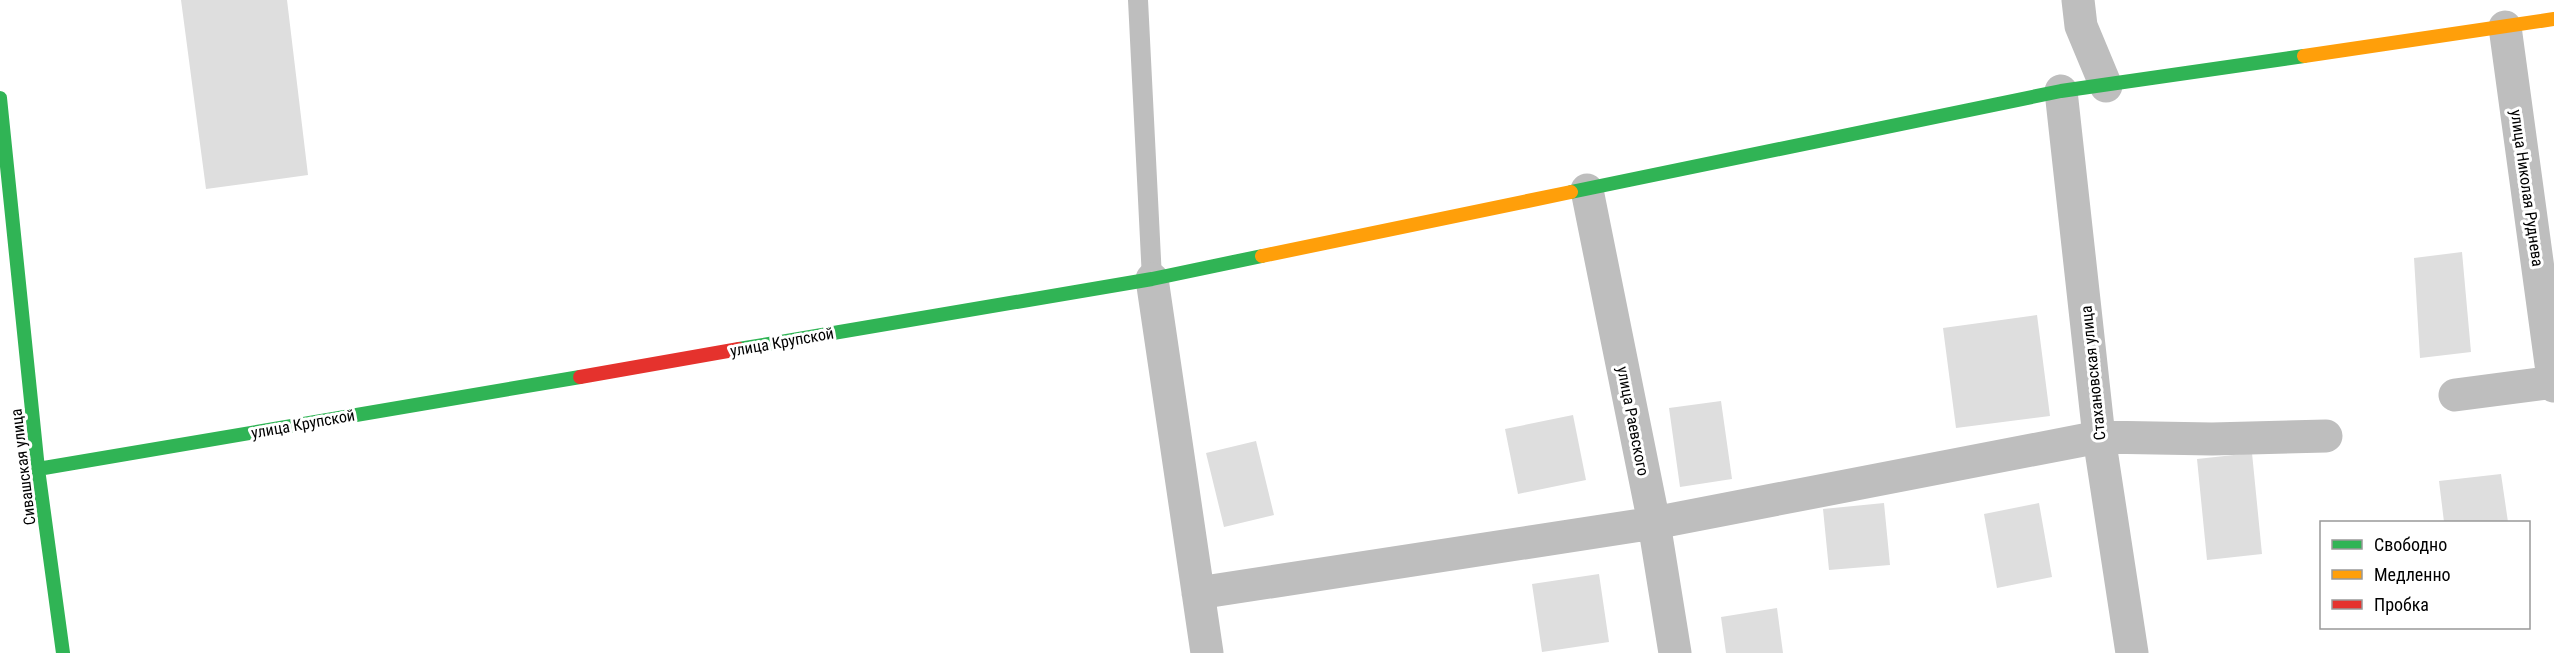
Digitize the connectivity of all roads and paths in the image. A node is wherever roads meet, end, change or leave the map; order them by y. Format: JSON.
{"nodes":[{"id":1,"x":1138,"y":0,"type":"edge"},
{"id":2,"x":2078,"y":0,"type":"edge"},
{"id":3,"x":2554,"y":19,"type":"edge"},
{"id":4,"x":2505,"y":27,"type":"junction"},
{"id":5,"x":2106,"y":86,"type":"junction"},
{"id":6,"x":2061,"y":91,"type":"junction"},
{"id":7,"x":0,"y":98,"type":"edge"},
{"id":8,"x":1587,"y":190,"type":"junction"},
{"id":9,"x":1152,"y":279,"type":"junction"},
{"id":10,"x":2554,"y":383,"type":"edge"},
{"id":11,"x":2455,"y":395,"type":"dead end"},
{"id":12,"x":2326,"y":436,"type":"dead end"},
{"id":13,"x":2099,"y":437,"type":"junction"},
{"id":14,"x":38,"y":469,"type":"junction"},
{"id":15,"x":1654,"y":524,"type":"junction"},
{"id":16,"x":1197,"y":593,"type":"junction"},
{"id":17,"x":63,"y":653,"type":"edge"},
{"id":18,"x":1207,"y":653,"type":"edge"},
{"id":19,"x":1675,"y":653,"type":"edge"},
{"id":20,"x":2132,"y":653,"type":"edge"}],
"edges":[{"from":1,"to":9,"type":"lane"},
{"from":2,"to":5,"type":"street"},
{"from":3,"to":4,"type":"street","name":"улица Крупской"},
{"from":4,"to":5,"type":"street","name":"улица Крупской"},
{"from":4,"to":10,"type":"street","name":"улица Николая Руднева"},
{"from":5,"to":6,"type":"street","name":"улица Крупской"},
{"from":6,"to":8,"type":"street","name":"улица Крупской"},
{"from":6,"to":13,"type":"street","name":"Стахановская улица"},
{"from":7,"to":14,"type":"street","name":"Сивашская улица"},
{"from":8,"to":9,"type":"street","name":"улица Крупской"},
{"from":8,"to":15,"type":"street","name":"улица Раевского"},
{"from":9,"to":14,"type":"street","name":"улица Крупской"},
{"from":9,"to":16,"type":"street"},
{"from":10,"to":11,"type":"street"},
{"from":12,"to":13,"type":"street"},
{"from":13,"to":15,"type":"street"},
{"from":13,"to":20,"type":"street","name":"Стахановская улица"},
{"from":14,"to":17,"type":"street","name":"Сивашская улица"},
{"from":15,"to":16,"type":"street"},
{"from":15,"to":19,"type":"street","name":"улица Раевского"},
{"from":16,"to":18,"type":"street"}]}
